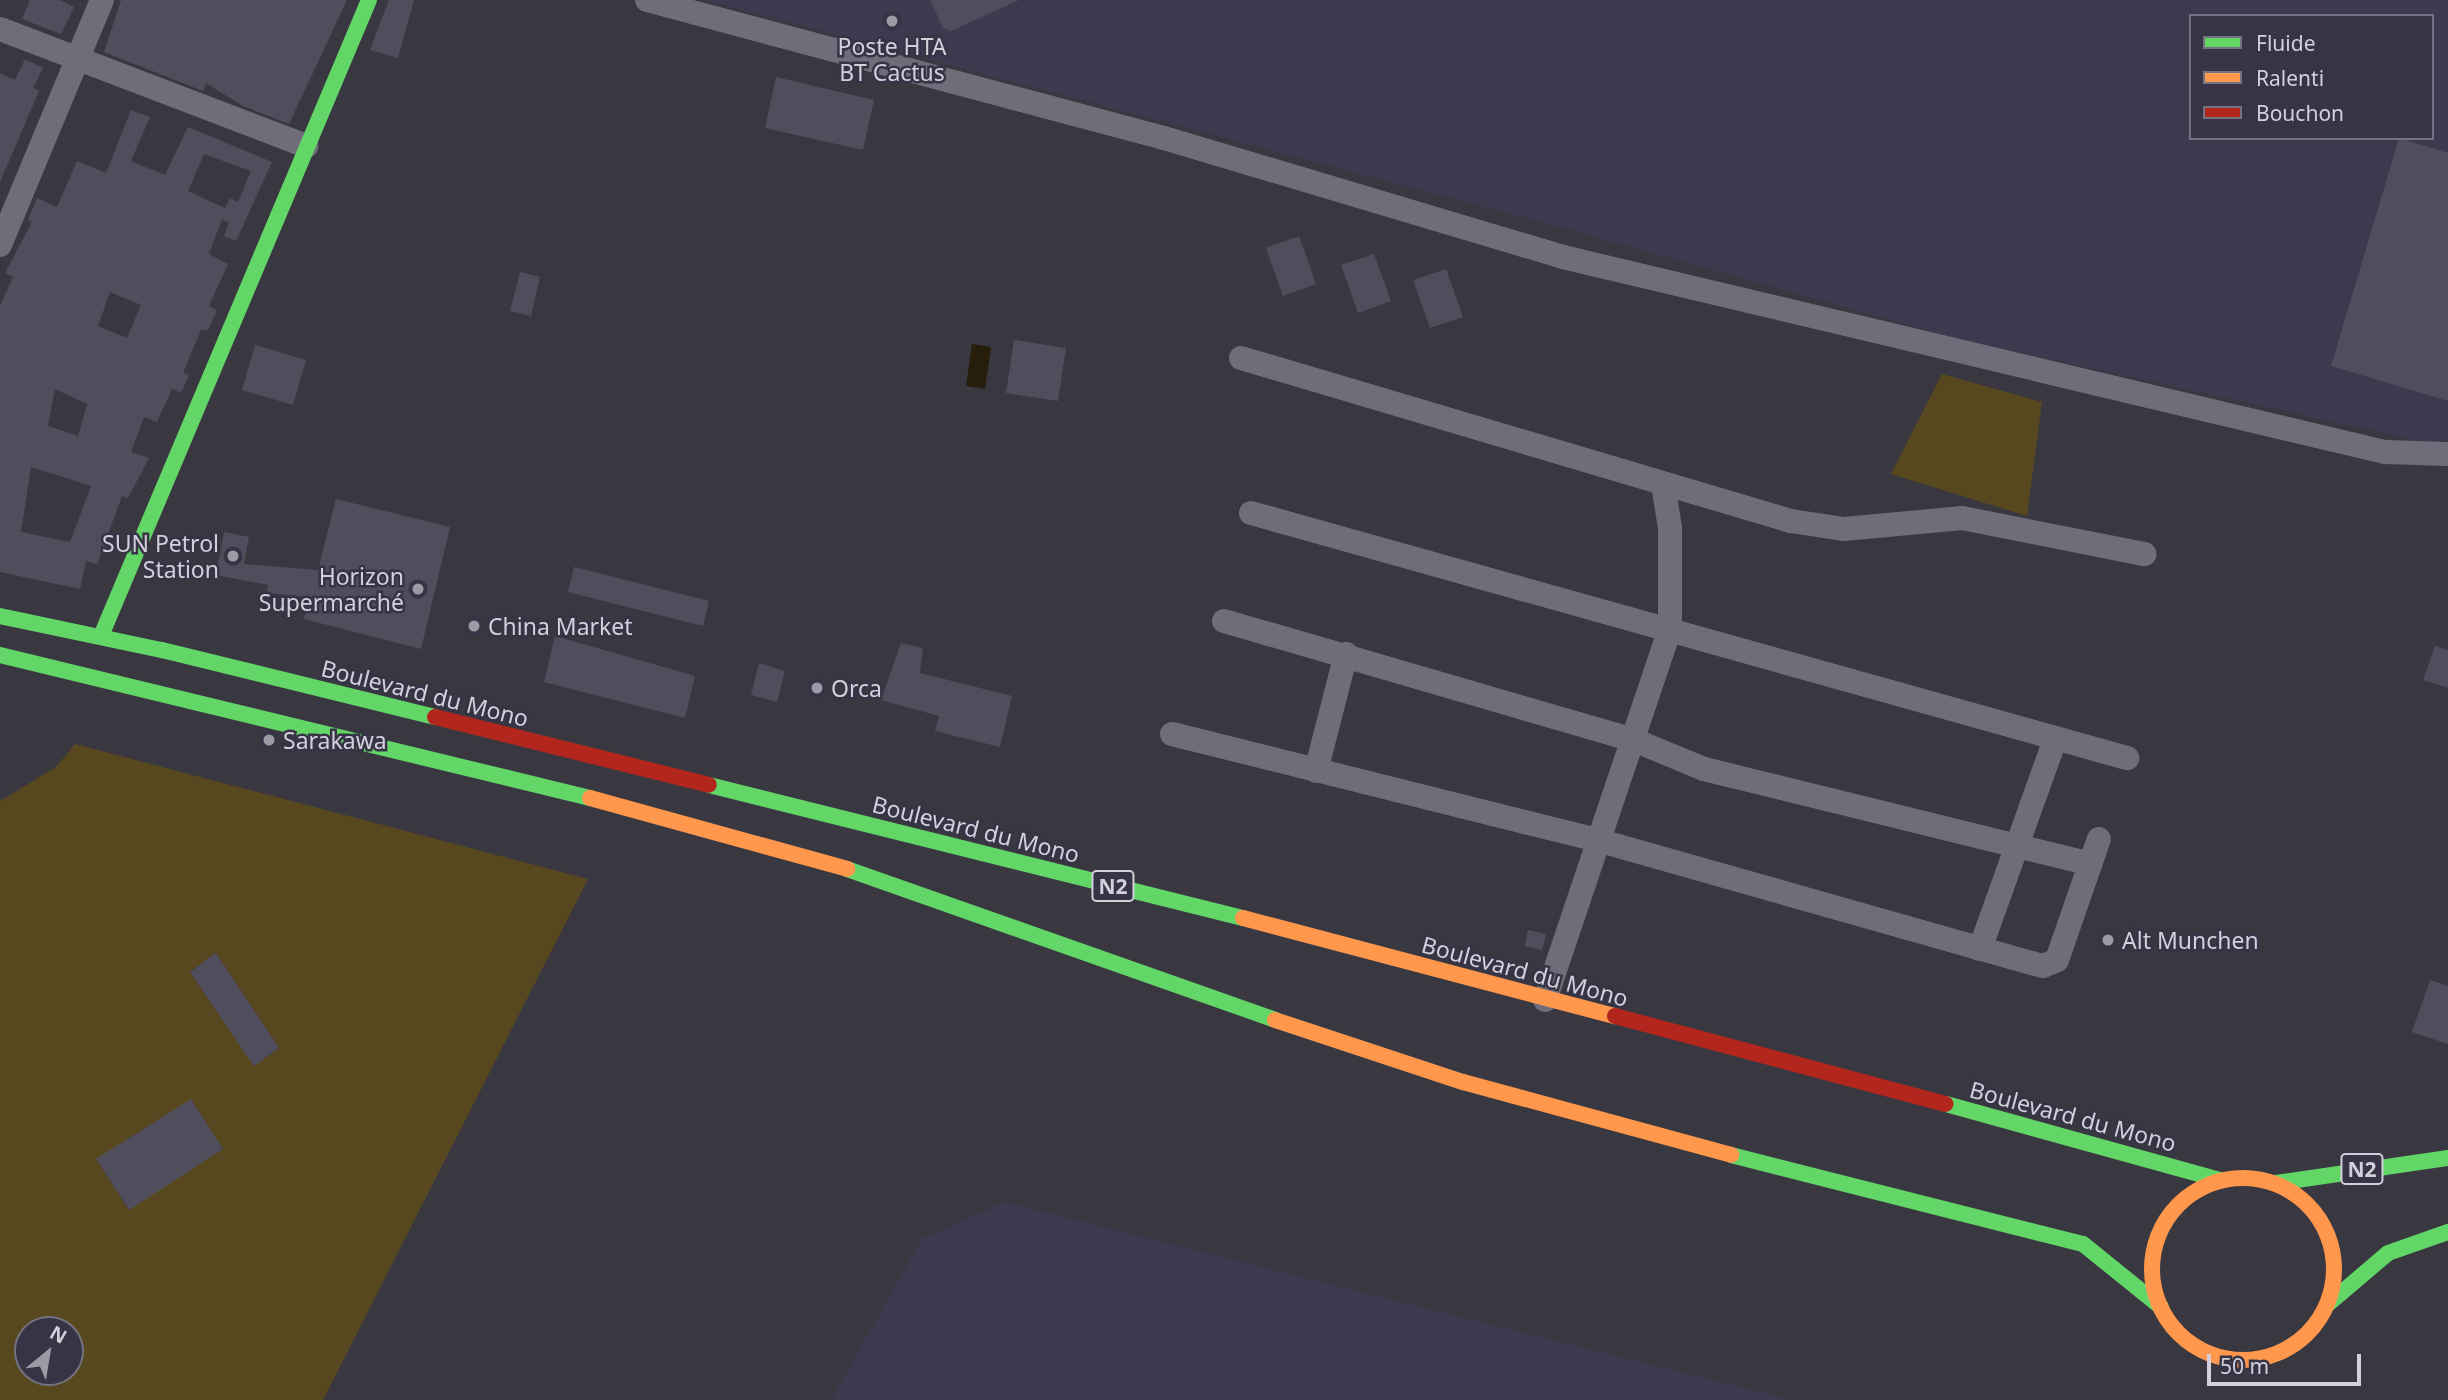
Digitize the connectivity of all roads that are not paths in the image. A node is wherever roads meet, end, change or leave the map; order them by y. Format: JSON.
{"nodes":[{"id":1,"x":103,"y":0,"type":"edge"},
{"id":2,"x":369,"y":0,"type":"edge"},
{"id":3,"x":647,"y":0,"type":"edge"},
{"id":4,"x":0,"y":29,"type":"edge"},
{"id":5,"x":78,"y":60,"type":"junction"},
{"id":6,"x":306,"y":146,"type":"junction"},
{"id":7,"x":0,"y":245,"type":"edge"},
{"id":8,"x":1241,"y":358,"type":"dead end"},
{"id":9,"x":2448,"y":454,"type":"edge"},
{"id":10,"x":1662,"y":484,"type":"junction"},
{"id":11,"x":1251,"y":513,"type":"dead end"},
{"id":12,"x":2144,"y":554,"type":"dead end"},
{"id":13,"x":0,"y":616,"type":"edge"},
{"id":14,"x":1224,"y":621,"type":"dead end"},
{"id":15,"x":1670,"y":628,"type":"junction"},
{"id":16,"x":101,"y":636,"type":"junction"},
{"id":17,"x":1346,"y":654,"type":"junction"},
{"id":18,"x":0,"y":655,"type":"edge"},
{"id":19,"x":1172,"y":734,"type":"dead end"},
{"id":20,"x":2055,"y":739,"type":"junction"},
{"id":21,"x":1634,"y":740,"type":"junction"},
{"id":22,"x":2127,"y":758,"type":"dead end"},
{"id":23,"x":1316,"y":771,"type":"junction"},
{"id":24,"x":1597,"y":839,"type":"junction"},
{"id":25,"x":2099,"y":839,"type":"dead end"},
{"id":26,"x":2016,"y":847,"type":"junction"},
{"id":27,"x":2091,"y":864,"type":"junction"},
{"id":28,"x":1980,"y":948,"type":"junction"},
{"id":29,"x":1545,"y":1000,"type":"junction"},
{"id":30,"x":2448,"y":1158,"type":"edge"},
{"id":31,"x":2220,"y":1180,"type":"junction"},
{"id":32,"x":2276,"y":1183,"type":"junction"},
{"id":33,"x":2448,"y":1232,"type":"edge"},
{"id":34,"x":2327,"y":1305,"type":"junction"},
{"id":35,"x":2161,"y":1307,"type":"junction"}],
"edges":[{"from":1,"to":5,"type":"street"},
{"from":2,"to":6,"type":"main road"},
{"from":3,"to":9,"type":"street"},
{"from":4,"to":5,"type":"street"},
{"from":5,"to":6,"type":"street"},
{"from":5,"to":7,"type":"street"},
{"from":6,"to":16,"type":"main road"},
{"from":8,"to":10,"type":"street"},
{"from":10,"to":12,"type":"street"},
{"from":10,"to":15,"type":"street"},
{"from":11,"to":15,"type":"street"},
{"from":13,"to":16,"type":"main road","name":"Boulevard du Mono","number":"N2"},
{"from":14,"to":17,"type":"street"},
{"from":15,"to":20,"type":"street"},
{"from":15,"to":21,"type":"street"},
{"from":16,"to":29,"type":"main road","name":"Boulevard du Mono","number":"N2"},
{"from":17,"to":21,"type":"street"},
{"from":17,"to":23,"type":"street"},
{"from":18,"to":35,"type":"main road","number":"N2"},
{"from":19,"to":23,"type":"street"},
{"from":20,"to":22,"type":"street"},
{"from":20,"to":26,"type":"street"},
{"from":21,"to":24,"type":"street"},
{"from":21,"to":26,"type":"street"},
{"from":23,"to":24,"type":"street"},
{"from":24,"to":28,"type":"street"},
{"from":24,"to":29,"type":"street"},
{"from":25,"to":27,"type":"street"},
{"from":26,"to":27,"type":"street"},
{"from":26,"to":28,"type":"street"},
{"from":27,"to":28,"type":"street"},
{"from":29,"to":31,"type":"main road","name":"Boulevard du Mono","number":"N2"},
{"from":30,"to":32,"type":"main road","number":"N2"},
{"from":31,"to":32,"type":"main road","number":"N2"},
{"from":31,"to":35,"type":"main road","number":"N2"},
{"from":32,"to":34,"type":"main road","number":"N2"},
{"from":33,"to":34,"type":"main road","number":"N2"},
{"from":34,"to":35,"type":"main road","number":"N2"}]}
